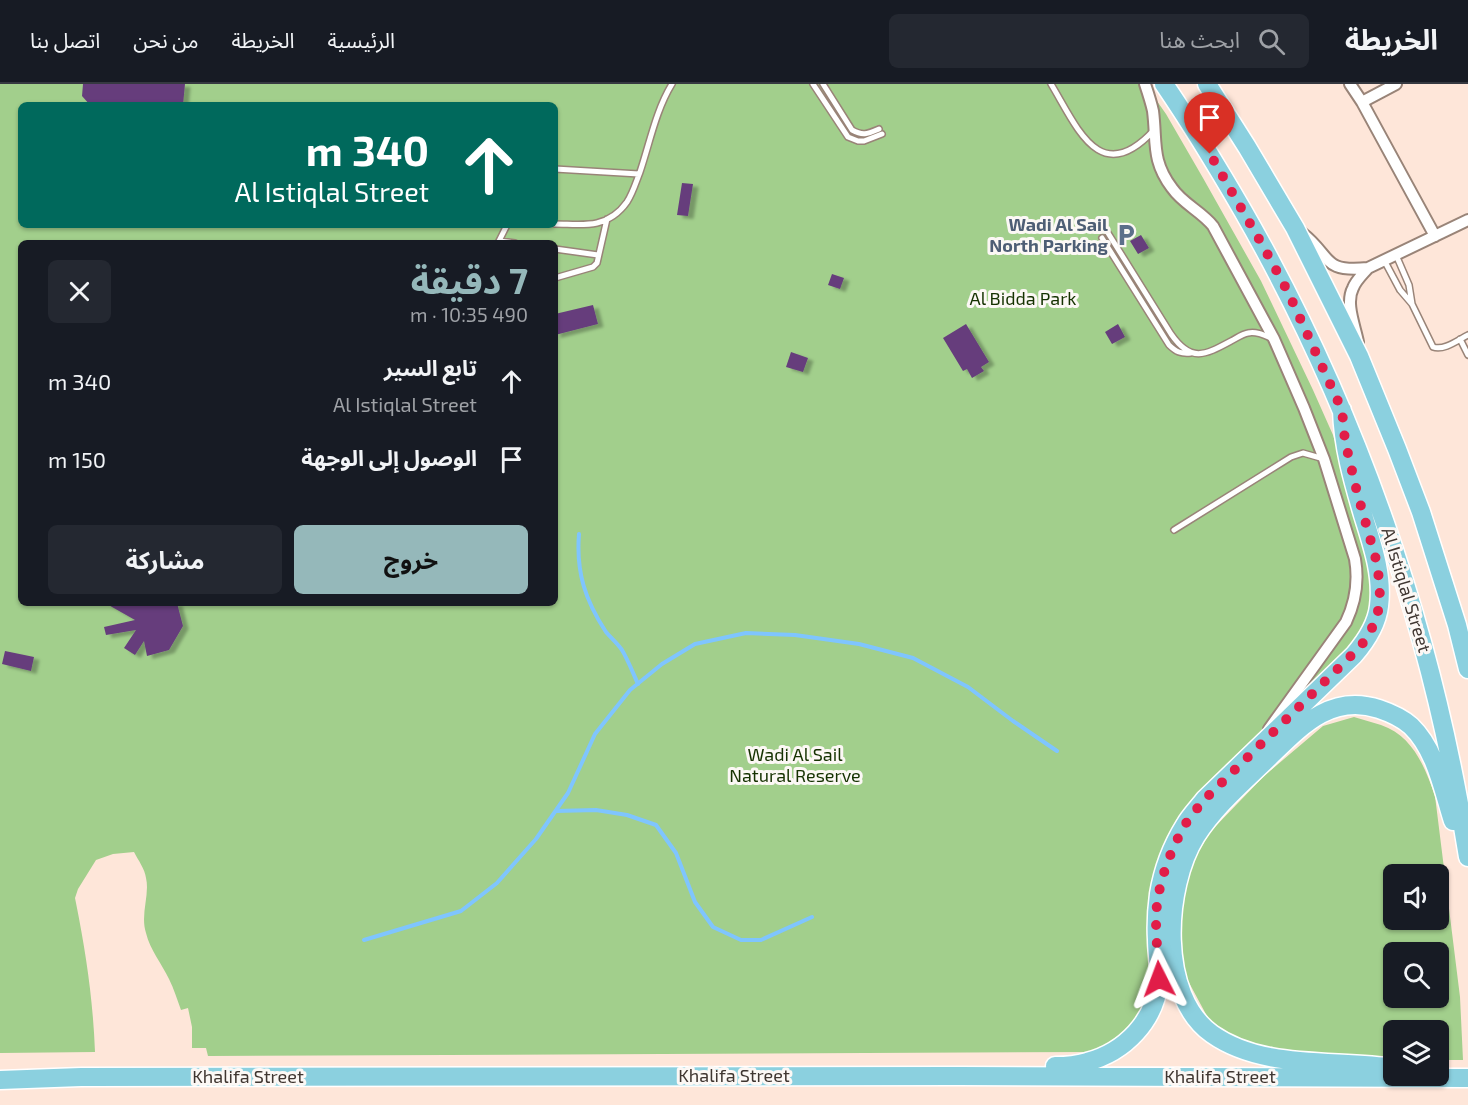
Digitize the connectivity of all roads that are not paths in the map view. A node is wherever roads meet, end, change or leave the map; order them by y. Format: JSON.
{"nodes":[{"id":1,"x":672,"y":84,"type":"edge"},
{"id":2,"x":813,"y":84,"type":"edge"},
{"id":3,"x":823,"y":84,"type":"edge"},
{"id":4,"x":1051,"y":84,"type":"edge"},
{"id":5,"x":1145,"y":84,"type":"edge"},
{"id":6,"x":1164,"y":84,"type":"edge"},
{"id":7,"x":1207,"y":84,"type":"edge"},
{"id":8,"x":1350,"y":84,"type":"edge"},
{"id":9,"x":1395,"y":84,"type":"edge"},
{"id":10,"x":1362,"y":102,"type":"junction"},
{"id":11,"x":1154,"y":130,"type":"junction"},
{"id":12,"x":558,"y":169,"type":"edge"},
{"id":13,"x":639,"y":174,"type":"junction"},
{"id":14,"x":607,"y":219,"type":"junction"},
{"id":15,"x":1468,"y":220,"type":"edge"},
{"id":16,"x":558,"y":224,"type":"edge"},
{"id":17,"x":1295,"y":228,"type":"junction"},
{"id":18,"x":1108,"y":233,"type":"dead end"},
{"id":19,"x":1435,"y":236,"type":"junction"},
{"id":20,"x":1102,"y":238,"type":"dead end"},
{"id":21,"x":558,"y":249,"type":"edge"},
{"id":22,"x":598,"y":255,"type":"junction"},
{"id":23,"x":1396,"y":255,"type":"junction"},
{"id":24,"x":1384,"y":260,"type":"junction"},
{"id":25,"x":1368,"y":268,"type":"junction"},
{"id":26,"x":558,"y":277,"type":"edge"},
{"id":27,"x":1412,"y":304,"type":"junction"},
{"id":28,"x":1468,"y":335,"type":"edge"},
{"id":29,"x":1274,"y":339,"type":"junction"},
{"id":30,"x":1460,"y":339,"type":"junction"},
{"id":31,"x":1193,"y":353,"type":"junction"},
{"id":32,"x":1468,"y":355,"type":"edge"},
{"id":33,"x":1359,"y":356,"type":"junction"},
{"id":34,"x":1342,"y":410,"type":"junction"},
{"id":35,"x":1324,"y":459,"type":"junction"},
{"id":36,"x":1174,"y":530,"type":"dead end"},
{"id":37,"x":1456,"y":625,"type":"junction"},
{"id":38,"x":1468,"y":644,"type":"edge"},
{"id":39,"x":1468,"y":669,"type":"edge"},
{"id":40,"x":1253,"y":752,"type":"junction"},
{"id":41,"x":1468,"y":857,"type":"edge"},
{"id":42,"x":1468,"y":869,"type":"edge"},
{"id":43,"x":1383,"y":1067,"type":"edge"},
{"id":44,"x":959,"y":1076,"type":"junction"},
{"id":45,"x":1383,"y":1077,"type":"edge"},
{"id":46,"x":1449,"y":1077,"type":"edge"},
{"id":47,"x":1468,"y":1078,"type":"edge"},
{"id":48,"x":0,"y":1080,"type":"edge"}],
"edges":[{"from":1,"to":13,"type":"lane"},
{"from":2,"to":3,"type":"lane"},
{"from":4,"to":11,"type":"lane"},
{"from":5,"to":11,"type":"street"},
{"from":6,"to":34,"type":"main road","name":"Al Istiqlal Street"},
{"from":7,"to":17,"type":"main road","name":"Al Istiqlal Street"},
{"from":8,"to":10,"type":"street"},
{"from":9,"to":10,"type":"street"},
{"from":10,"to":19,"type":"street"},
{"from":11,"to":29,"type":"street"},
{"from":12,"to":13,"type":"lane"},
{"from":13,"to":14,"type":"lane"},
{"from":14,"to":16,"type":"lane"},
{"from":14,"to":22,"type":"lane"},
{"from":15,"to":19,"type":"street"},
{"from":17,"to":25,"type":"street"},
{"from":17,"to":33,"type":"main road","name":"Al Istiqlal Street"},
{"from":18,"to":31,"type":"lane"},
{"from":19,"to":23,"type":"street"},
{"from":20,"to":31,"type":"lane"},
{"from":21,"to":22,"type":"lane"},
{"from":22,"to":26,"type":"lane"},
{"from":23,"to":24,"type":"street"},
{"from":23,"to":27,"type":"lane"},
{"from":24,"to":25,"type":"street"},
{"from":24,"to":27,"type":"lane"},
{"from":25,"to":33,"type":"street"},
{"from":27,"to":30,"type":"lane"},
{"from":28,"to":30,"type":"lane"},
{"from":29,"to":31,"type":"lane"},
{"from":29,"to":35,"type":"street"},
{"from":30,"to":32,"type":"lane"},
{"from":33,"to":37,"type":"main road","name":"Al Istiqlal Street"},
{"from":34,"to":40,"type":"main road"},
{"from":34,"to":41,"type":"main road","name":"Al Istiqlal Street"},
{"from":35,"to":36,"type":"lane"},
{"from":35,"to":40,"type":"street"},
{"from":37,"to":38,"type":"main road"},
{"from":37,"to":39,"type":"main road","name":"Al Istiqlal Street"},
{"from":40,"to":44,"type":"main road"},
{"from":42,"to":43,"type":"main road"},
{"from":44,"to":45,"type":"main road","name":"Khalifa Street"},
{"from":44,"to":48,"type":"main road","name":"Khalifa Street"},
{"from":46,"to":47,"type":"main road","name":"Khalifa Street"}]}
